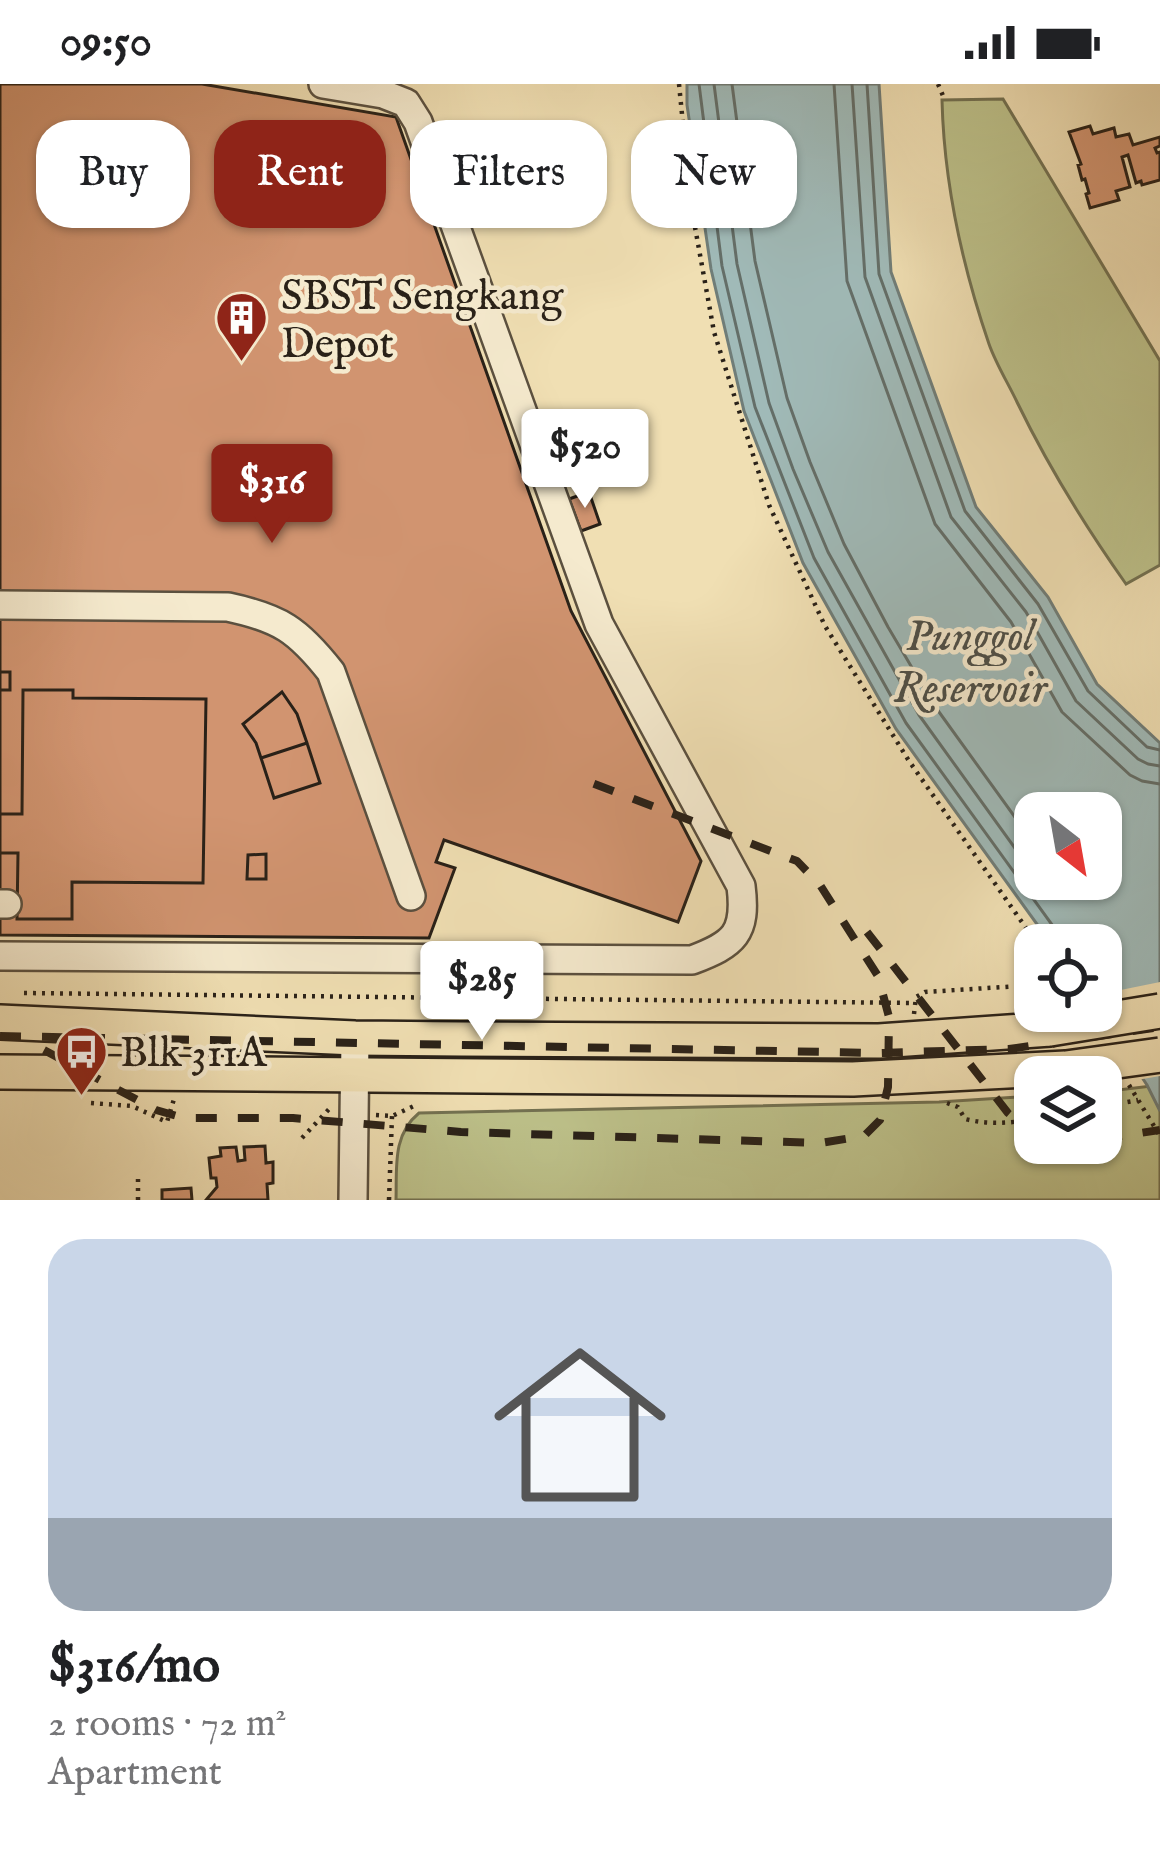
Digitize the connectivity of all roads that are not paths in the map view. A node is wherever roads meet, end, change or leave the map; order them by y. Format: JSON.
{"nodes":[{"id":1,"x":323,"y":84,"type":"edge"},
{"id":2,"x":0,"y":605,"type":"edge"},
{"id":3,"x":411,"y":896,"type":"dead end"},
{"id":4,"x":0,"y":956,"type":"edge"},
{"id":5,"x":8,"y":1008,"type":"edge"},
{"id":6,"x":1160,"y":1011,"type":"edge"},
{"id":7,"x":355,"y":1038,"type":"junction"},
{"id":8,"x":1160,"y":1054,"type":"edge"},
{"id":9,"x":0,"y":1072,"type":"edge"},
{"id":10,"x":345,"y":1090,"type":"junction"},
{"id":11,"x":353,"y":1200,"type":"edge"}],
"edges":[{"from":1,"to":4,"type":"street"},
{"from":2,"to":3,"type":"street"},
{"from":5,"to":7,"type":"main road"},
{"from":6,"to":7,"type":"main road","bridge":true},
{"from":7,"to":10,"type":"street"},
{"from":8,"to":10,"type":"main road","bridge":true},
{"from":9,"to":10,"type":"main road"},
{"from":10,"to":11,"type":"street"}]}
